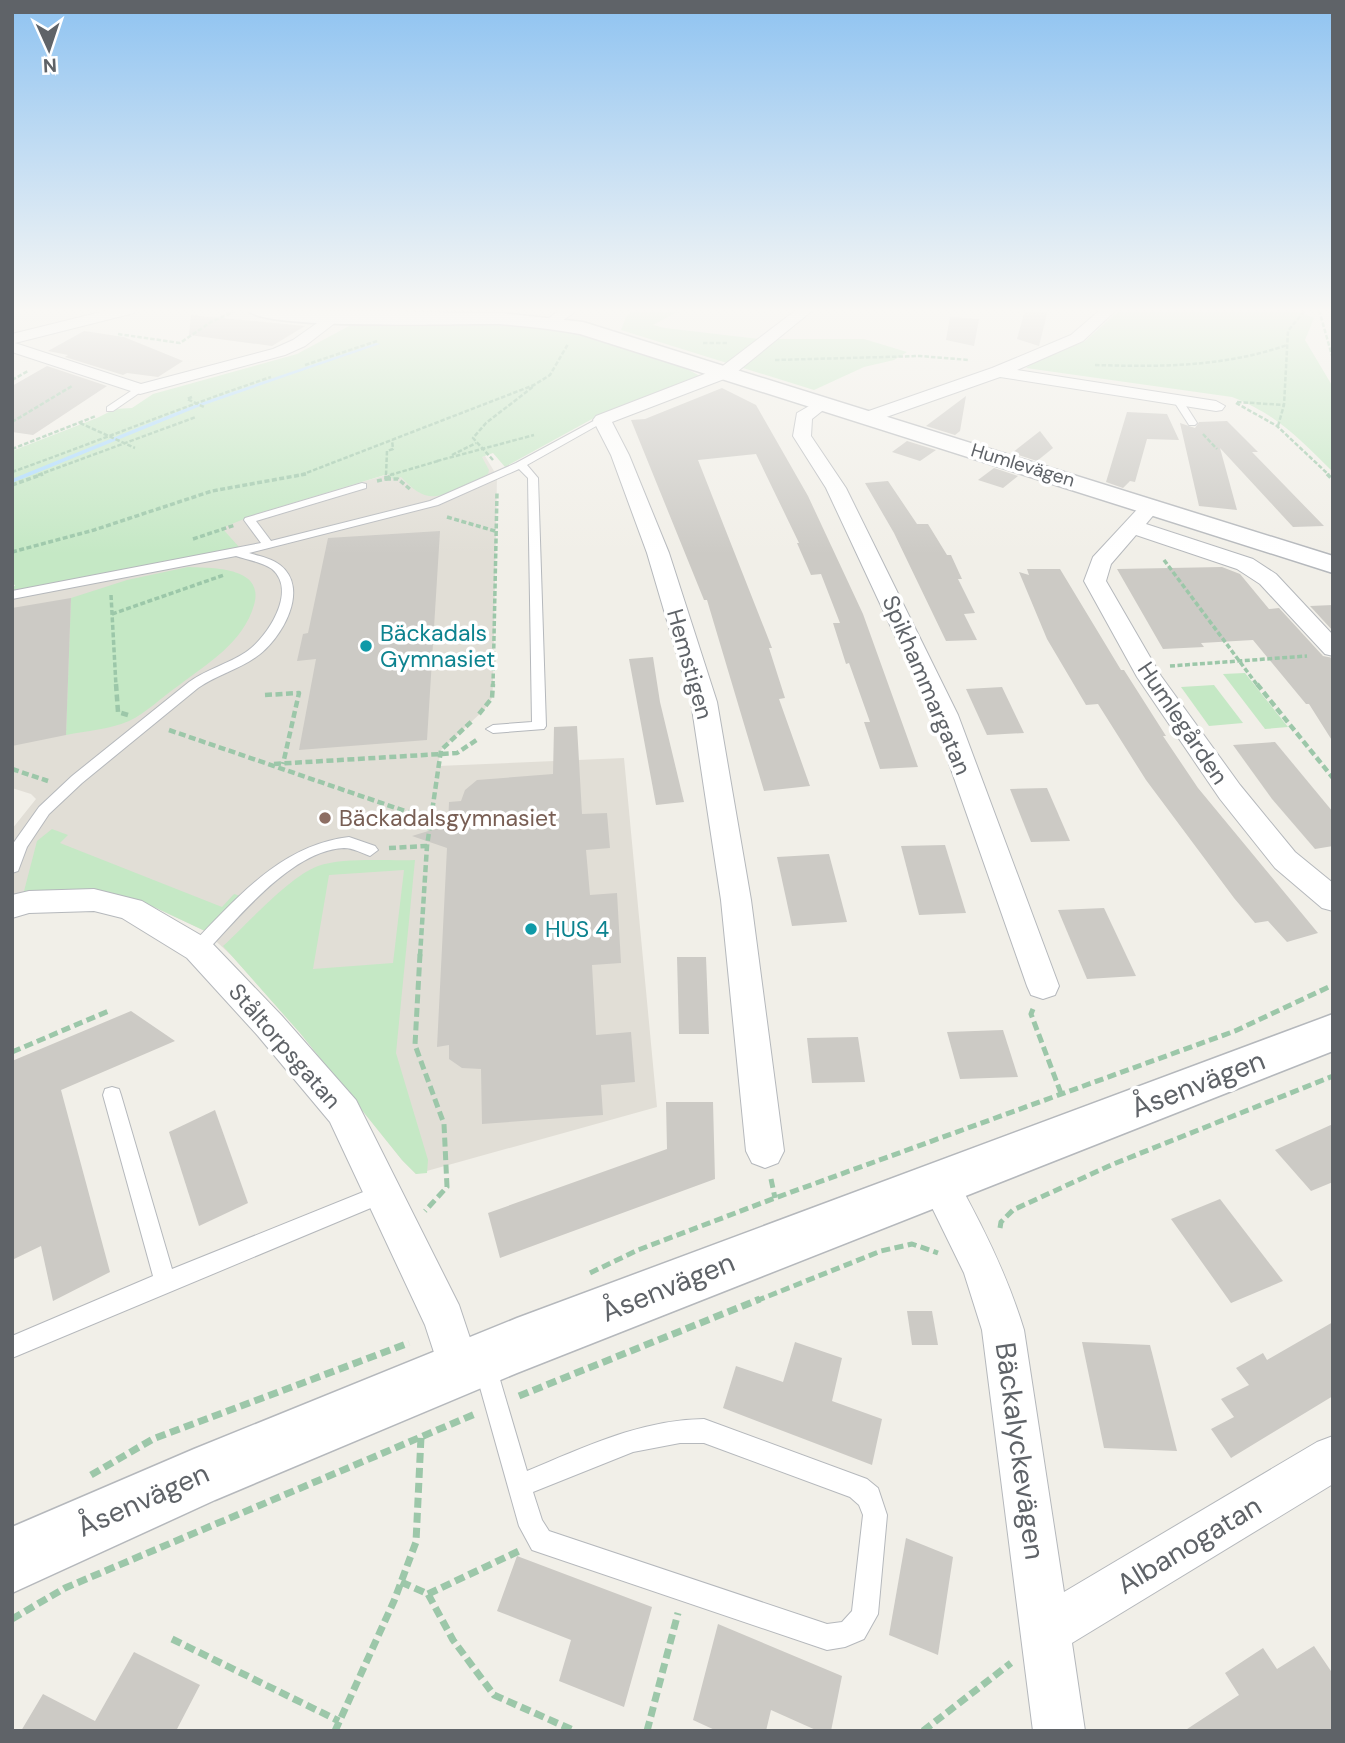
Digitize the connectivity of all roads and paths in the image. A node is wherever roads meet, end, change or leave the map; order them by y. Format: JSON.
{"nodes":[{"id":1,"x":63,"y":391,"type":"edge"},
{"id":2,"x":136,"y":391,"type":"edge"},
{"id":3,"x":229,"y":391,"type":"edge"},
{"id":4,"x":518,"y":391,"type":"edge"},
{"id":5,"x":529,"y":391,"type":"edge"},
{"id":6,"x":671,"y":391,"type":"edge"},
{"id":7,"x":797,"y":391,"type":"edge"},
{"id":8,"x":942,"y":391,"type":"edge"},
{"id":9,"x":1127,"y":391,"type":"edge"},
{"id":10,"x":1285,"y":391,"type":"edge"},
{"id":11,"x":195,"y":396,"type":"dead end"},
{"id":12,"x":1178,"y":400,"type":"junction"},
{"id":13,"x":822,"y":402,"type":"junction"},
{"id":14,"x":197,"y":403,"type":"junction"},
{"id":15,"x":1224,"y":404,"type":"joint"},
{"id":16,"x":1284,"y":405,"type":"junction"},
{"id":17,"x":204,"y":407,"type":"dead end"},
{"id":18,"x":110,"y":409,"type":"joint"},
{"id":19,"x":196,"y":416,"type":"dead end"},
{"id":20,"x":869,"y":417,"type":"junction"},
{"id":21,"x":602,"y":420,"type":"junction"},
{"id":22,"x":12,"y":422,"type":"edge"},
{"id":23,"x":79,"y":423,"type":"junction"},
{"id":24,"x":1192,"y":423,"type":"dead end"},
{"id":25,"x":1278,"y":426,"type":"dead end"},
{"id":26,"x":538,"y":434,"type":"dead end"},
{"id":27,"x":113,"y":436,"type":"junction"},
{"id":28,"x":393,"y":440,"type":"junction"},
{"id":29,"x":126,"y":443,"type":"junction"},
{"id":30,"x":476,"y":443,"type":"junction"},
{"id":31,"x":135,"y":448,"type":"dead end"},
{"id":32,"x":12,"y":449,"type":"edge"},
{"id":33,"x":484,"y":449,"type":"junction"},
{"id":34,"x":437,"y":461,"type":"junction"},
{"id":35,"x":520,"y":465,"type":"junction"},
{"id":36,"x":384,"y":471,"type":"dead end"},
{"id":37,"x":12,"y":472,"type":"edge"},
{"id":38,"x":500,"y":475,"type":"junction"},
{"id":39,"x":386,"y":479,"type":"dead end"},
{"id":40,"x":12,"y":485,"type":"edge"},
{"id":41,"x":362,"y":486,"type":"dead end"},
{"id":42,"x":1151,"y":506,"type":"junction"},
{"id":43,"x":420,"y":507,"type":"junction"},
{"id":44,"x":1138,"y":529,"type":"junction"},
{"id":45,"x":495,"y":531,"type":"junction"},
{"id":46,"x":268,"y":545,"type":"junction"},
{"id":47,"x":12,"y":552,"type":"edge"},
{"id":48,"x":236,"y":553,"type":"junction"},
{"id":49,"x":257,"y":559,"type":"junction"},
{"id":50,"x":1333,"y":565,"type":"edge"},
{"id":51,"x":110,"y":576,"type":"junction"},
{"id":52,"x":12,"y":595,"type":"edge"},
{"id":53,"x":112,"y":614,"type":"junction"},
{"id":54,"x":1326,"y":652,"type":"edge"},
{"id":55,"x":1238,"y":661,"type":"junction"},
{"id":56,"x":1144,"y":668,"type":"junction"},
{"id":57,"x":265,"y":695,"type":"dead end"},
{"id":58,"x":148,"y":722,"type":"junction"},
{"id":59,"x":493,"y":729,"type":"joint"},
{"id":60,"x":440,"y":754,"type":"junction"},
{"id":61,"x":284,"y":764,"type":"junction"},
{"id":62,"x":270,"y":765,"type":"junction"},
{"id":63,"x":12,"y":769,"type":"edge"},
{"id":64,"x":1333,"y":778,"type":"edge"},
{"id":65,"x":68,"y":788,"type":"junction"},
{"id":66,"x":432,"y":820,"type":"junction"},
{"id":67,"x":427,"y":846,"type":"junction"},
{"id":68,"x":370,"y":850,"type":"joint"},
{"id":69,"x":12,"y":866,"type":"edge"},
{"id":70,"x":1333,"y":900,"type":"edge"},
{"id":71,"x":12,"y":906,"type":"edge"},
{"id":72,"x":198,"y":948,"type":"junction"},
{"id":73,"x":1333,"y":985,"type":"edge"},
{"id":74,"x":1043,"y":986,"type":"joint"},
{"id":75,"x":111,"y":1010,"type":"dead end"},
{"id":76,"x":1333,"y":1032,"type":"edge"},
{"id":77,"x":12,"y":1052,"type":"edge"},
{"id":78,"x":1333,"y":1076,"type":"edge"},
{"id":79,"x":112,"y":1095,"type":"dead end"},
{"id":80,"x":1062,"y":1096,"type":"junction"},
{"id":81,"x":765,"y":1151,"type":"dead end"},
{"id":82,"x":939,"y":1183,"type":"junction"},
{"id":83,"x":383,"y":1193,"type":"junction"},
{"id":84,"x":422,"y":1213,"type":"dead end"},
{"id":85,"x":976,"y":1250,"type":"junction"},
{"id":86,"x":578,"y":1278,"type":"dead end"},
{"id":87,"x":165,"y":1282,"type":"junction"},
{"id":88,"x":12,"y":1347,"type":"edge"},
{"id":89,"x":471,"y":1366,"type":"junction"},
{"id":90,"x":421,"y":1436,"type":"junction"},
{"id":91,"x":1333,"y":1458,"type":"edge"},
{"id":92,"x":86,"y":1477,"type":"dead end"},
{"id":93,"x":519,"y":1486,"type":"junction"},
{"id":94,"x":541,"y":1541,"type":"junction"},
{"id":95,"x":12,"y":1562,"type":"edge"},
{"id":96,"x":401,"y":1582,"type":"junction"},
{"id":97,"x":683,"y":1590,"type":"junction"},
{"id":98,"x":428,"y":1594,"type":"junction"},
{"id":99,"x":12,"y":1619,"type":"edge"},
{"id":100,"x":1045,"y":1631,"type":"junction"},
{"id":101,"x":172,"y":1639,"type":"dead end"},
{"id":102,"x":991,"y":1681,"type":"dead end"},
{"id":103,"x":339,"y":1721,"type":"junction"},
{"id":104,"x":648,"y":1730,"type":"edge"},
{"id":105,"x":335,"y":1731,"type":"edge"},
{"id":106,"x":575,"y":1731,"type":"edge"},
{"id":107,"x":923,"y":1731,"type":"edge"},
{"id":108,"x":1059,"y":1731,"type":"edge"}],
"edges":[{"from":1,"to":22,"type":"path"},
{"from":2,"to":18,"type":"lane"},
{"from":3,"to":14,"type":"path"},
{"from":4,"to":28,"type":"path"},
{"from":5,"to":30,"type":"path"},
{"from":6,"to":21,"type":"street"},
{"from":7,"to":13,"type":"street","name":"Humlevägen"},
{"from":8,"to":20,"type":"street"},
{"from":9,"to":12,"type":"street"},
{"from":10,"to":16,"type":"path"},
{"from":11,"to":14,"type":"path"},
{"from":12,"to":15,"type":"street"},
{"from":12,"to":24,"type":"lane"},
{"from":13,"to":20,"type":"street","name":"Humlevägen"},
{"from":13,"to":74,"type":"street","name":"Spikhammargatan"},
{"from":14,"to":17,"type":"path"},
{"from":14,"to":27,"type":"path"},
{"from":15,"to":16,"type":"path"},
{"from":16,"to":25,"type":"path"},
{"from":18,"to":23,"type":"path"},
{"from":19,"to":29,"type":"path"},
{"from":20,"to":42,"type":"street","name":"Humlevägen"},
{"from":21,"to":35,"type":"lane"},
{"from":21,"to":81,"type":"street","name":"Hemstigen"},
{"from":23,"to":27,"type":"path"},
{"from":23,"to":32,"type":"path"},
{"from":26,"to":33,"type":"path"},
{"from":27,"to":29,"type":"path"},
{"from":27,"to":37,"type":"path"},
{"from":28,"to":36,"type":"path"},
{"from":28,"to":47,"type":"path"},
{"from":29,"to":31,"type":"path"},
{"from":29,"to":40,"type":"path"},
{"from":30,"to":33,"type":"path"},
{"from":30,"to":34,"type":"path"},
{"from":33,"to":34,"type":"path"},
{"from":33,"to":38,"type":"path"},
{"from":34,"to":39,"type":"path"},
{"from":35,"to":38,"type":"lane"},
{"from":35,"to":59,"type":"lane"},
{"from":38,"to":43,"type":"lane"},
{"from":38,"to":45,"type":"path"},
{"from":41,"to":46,"type":"lane"},
{"from":42,"to":44,"type":"street","name":"Humlegården"},
{"from":42,"to":50,"type":"street","name":"Humlevägen"},
{"from":43,"to":45,"type":"path"},
{"from":43,"to":46,"type":"lane"},
{"from":44,"to":54,"type":"street"},
{"from":44,"to":55,"type":"path"},
{"from":44,"to":56,"type":"street","name":"Humlegården"},
{"from":45,"to":60,"type":"path"},
{"from":46,"to":48,"type":"lane"},
{"from":48,"to":49,"type":"lane"},
{"from":48,"to":51,"type":"lane"},
{"from":49,"to":53,"type":"path"},
{"from":49,"to":58,"type":"lane"},
{"from":51,"to":52,"type":"lane"},
{"from":51,"to":53,"type":"path"},
{"from":53,"to":58,"type":"path"},
{"from":54,"to":55,"type":"path"},
{"from":55,"to":56,"type":"path"},
{"from":55,"to":64,"type":"path"},
{"from":56,"to":70,"type":"street","name":"Humlegården"},
{"from":57,"to":61,"type":"path"},
{"from":58,"to":62,"type":"path"},
{"from":58,"to":65,"type":"lane"},
{"from":59,"to":60,"type":"path"},
{"from":60,"to":61,"type":"path"},
{"from":60,"to":66,"type":"path"},
{"from":61,"to":62,"type":"path"},
{"from":62,"to":66,"type":"path"},
{"from":63,"to":65,"type":"path"},
{"from":65,"to":69,"type":"lane"},
{"from":66,"to":67,"type":"path"},
{"from":67,"to":68,"type":"path"},
{"from":67,"to":84,"type":"path"},
{"from":68,"to":72,"type":"lane"},
{"from":71,"to":72,"type":"street","name":"Ståltorpsgatan"},
{"from":72,"to":83,"type":"street","name":"Ståltorpsgatan"},
{"from":73,"to":80,"type":"path"},
{"from":74,"to":80,"type":"path"},
{"from":75,"to":77,"type":"path"},
{"from":76,"to":82,"type":"street","name":"Åsenvägen"},
{"from":78,"to":85,"type":"path"},
{"from":79,"to":87,"type":"lane"},
{"from":80,"to":86,"type":"path"},
{"from":82,"to":85,"type":"street","name":"Bäckalyckevägen"},
{"from":82,"to":89,"type":"street","name":"Åsenvägen"},
{"from":83,"to":87,"type":"lane"},
{"from":83,"to":89,"type":"street","name":"Ståltorpsgatan"},
{"from":85,"to":89,"type":"path"},
{"from":85,"to":100,"type":"street","name":"Bäckalyckevägen"},
{"from":87,"to":88,"type":"lane"},
{"from":89,"to":90,"type":"path"},
{"from":89,"to":92,"type":"path"},
{"from":89,"to":93,"type":"lane"},
{"from":89,"to":95,"type":"street","name":"Åsenvägen"},
{"from":90,"to":96,"type":"path"},
{"from":90,"to":99,"type":"path"},
{"from":91,"to":100,"type":"street","name":"Albanogatan"},
{"from":93,"to":94,"type":"lane"},
{"from":93,"to":97,"type":"lane"},
{"from":94,"to":97,"type":"lane"},
{"from":94,"to":98,"type":"path"},
{"from":96,"to":98,"type":"path"},
{"from":96,"to":103,"type":"path"},
{"from":97,"to":104,"type":"path"},
{"from":98,"to":106,"type":"path"},
{"from":100,"to":108,"type":"street","name":"Bäckalyckevägen"},
{"from":101,"to":103,"type":"path"},
{"from":102,"to":107,"type":"path"},
{"from":103,"to":105,"type":"path"}]}
